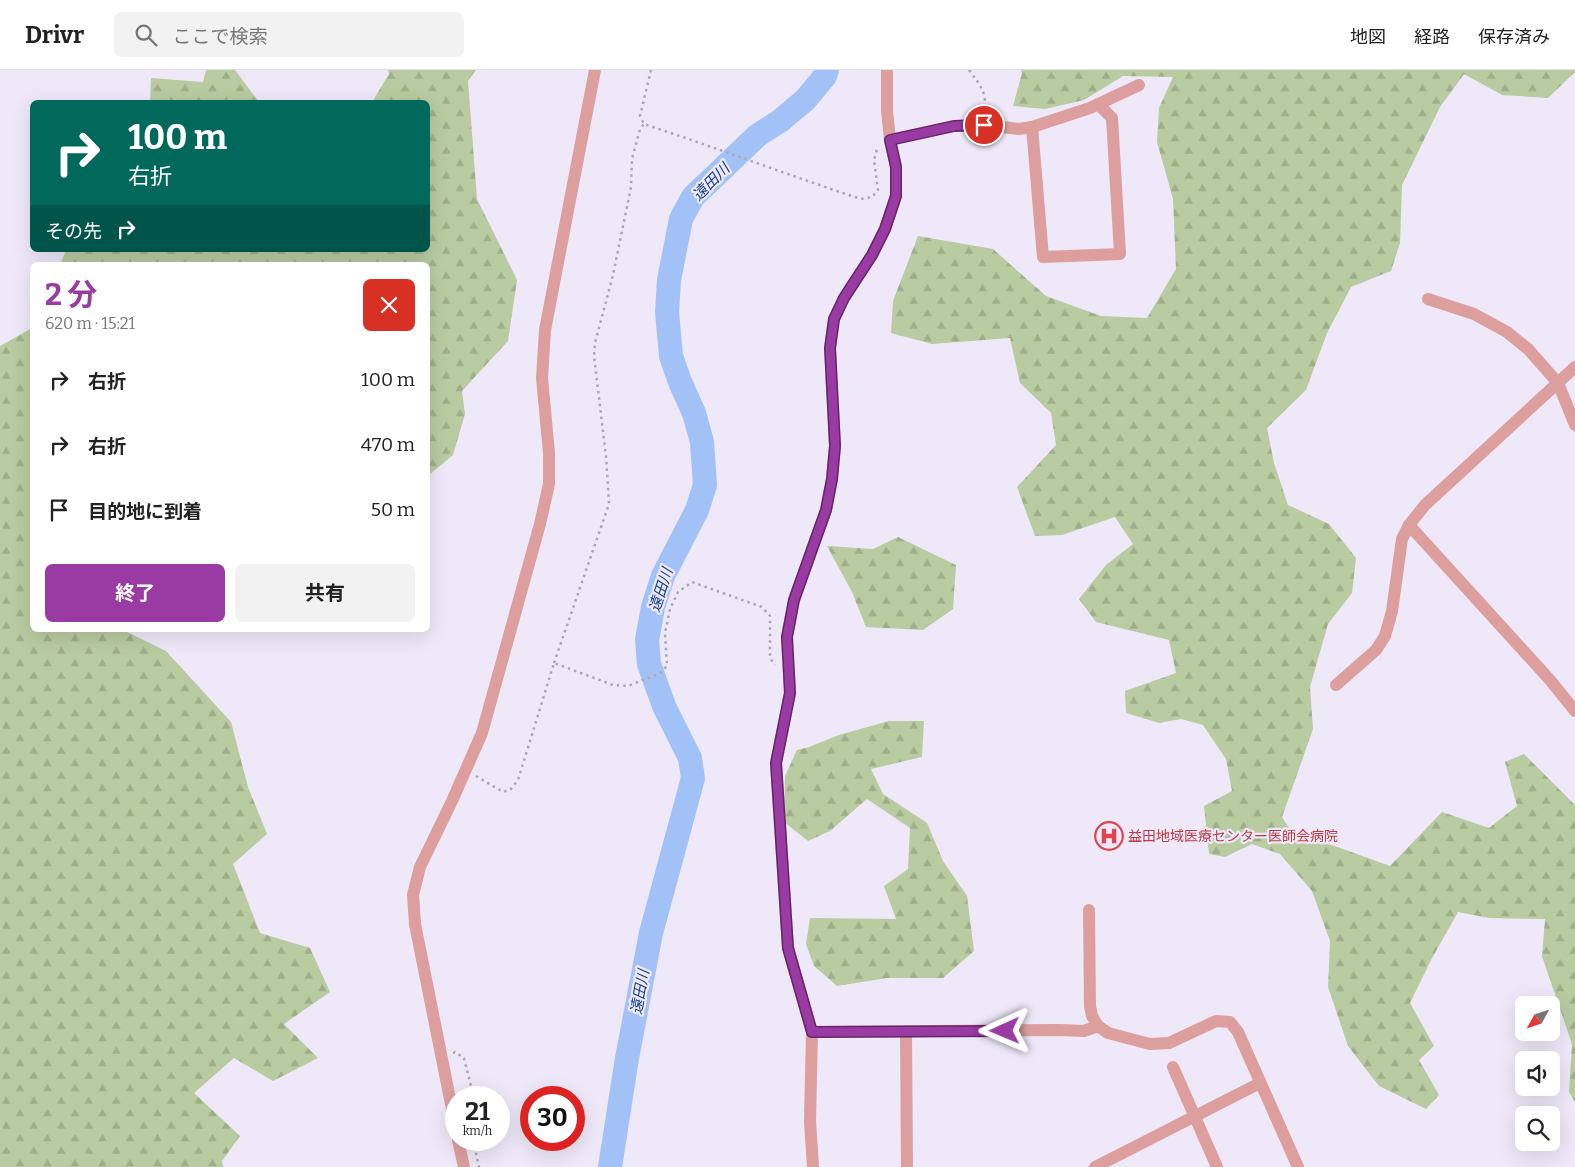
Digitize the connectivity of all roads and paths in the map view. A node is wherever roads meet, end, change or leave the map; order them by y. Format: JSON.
{"nodes":[{"id":1,"x":595,"y":70,"type":"edge"},
{"id":2,"x":651,"y":70,"type":"edge"},
{"id":3,"x":887,"y":70,"type":"edge"},
{"id":4,"x":969,"y":70,"type":"edge"},
{"id":5,"x":1139,"y":85,"type":"dead end"},
{"id":6,"x":1098,"y":104,"type":"junction"},
{"id":7,"x":644,"y":124,"type":"junction"},
{"id":8,"x":984,"y":125,"type":"junction"},
{"id":9,"x":1032,"y":127,"type":"junction"},
{"id":10,"x":890,"y":140,"type":"junction"},
{"id":11,"x":1428,"y":299,"type":"dead end"},
{"id":12,"x":1575,"y":367,"type":"edge"},
{"id":13,"x":1558,"y":383,"type":"junction"},
{"id":14,"x":1575,"y":425,"type":"edge"},
{"id":15,"x":1410,"y":525,"type":"junction"},
{"id":16,"x":554,"y":663,"type":"junction"},
{"id":17,"x":788,"y":671,"type":"junction"},
{"id":18,"x":1336,"y":685,"type":"dead end"},
{"id":19,"x":1575,"y":711,"type":"edge"},
{"id":20,"x":466,"y":770,"type":"junction"},
{"id":21,"x":1089,"y":910,"type":"dead end"},
{"id":22,"x":1098,"y":1026,"type":"junction"},
{"id":23,"x":812,"y":1032,"type":"junction"},
{"id":24,"x":906,"y":1032,"type":"junction"},
{"id":25,"x":442,"y":1054,"type":"junction"},
{"id":26,"x":1173,"y":1067,"type":"dead end"},
{"id":27,"x":1260,"y":1083,"type":"junction"},
{"id":28,"x":448,"y":1086,"type":"edge"},
{"id":29,"x":471,"y":1086,"type":"edge"},
{"id":30,"x":1195,"y":1117,"type":"junction"},
{"id":31,"x":460,"y":1151,"type":"edge"},
{"id":32,"x":475,"y":1151,"type":"edge"},
{"id":33,"x":1117,"y":1162,"type":"edge"},
{"id":34,"x":464,"y":1167,"type":"edge"},
{"id":35,"x":479,"y":1167,"type":"edge"},
{"id":36,"x":813,"y":1167,"type":"edge"},
{"id":37,"x":908,"y":1167,"type":"edge"},
{"id":38,"x":1095,"y":1167,"type":"edge"},
{"id":39,"x":1217,"y":1167,"type":"edge"},
{"id":40,"x":1298,"y":1167,"type":"edge"}],
"edges":[{"from":1,"to":20,"type":"street"},
{"from":2,"to":7,"type":"path"},
{"from":3,"to":10,"type":"street"},
{"from":4,"to":8,"type":"path"},
{"from":5,"to":6,"type":"street"},
{"from":6,"to":9,"type":"street"},
{"from":6,"to":9,"type":"street"},
{"from":7,"to":10,"type":"path"},
{"from":7,"to":16,"type":"path"},
{"from":8,"to":9,"type":"street"},
{"from":8,"to":10,"type":"street"},
{"from":10,"to":17,"type":"street"},
{"from":11,"to":13,"type":"street"},
{"from":12,"to":13,"type":"street"},
{"from":13,"to":14,"type":"street"},
{"from":13,"to":15,"type":"street"},
{"from":15,"to":18,"type":"street"},
{"from":15,"to":19,"type":"street"},
{"from":16,"to":17,"type":"path"},
{"from":16,"to":20,"type":"path"},
{"from":17,"to":23,"type":"street"},
{"from":20,"to":25,"type":"street"},
{"from":21,"to":22,"type":"street"},
{"from":22,"to":24,"type":"street"},
{"from":22,"to":27,"type":"street"},
{"from":23,"to":24,"type":"street"},
{"from":23,"to":36,"type":"street"},
{"from":24,"to":37,"type":"street"},
{"from":25,"to":28,"type":"street"},
{"from":25,"to":29,"type":"path"},
{"from":26,"to":30,"type":"street"},
{"from":27,"to":30,"type":"street"},
{"from":27,"to":40,"type":"street"},
{"from":30,"to":33,"type":"street"},
{"from":30,"to":39,"type":"street"},
{"from":31,"to":34,"type":"street"},
{"from":32,"to":35,"type":"path"},
{"from":33,"to":38,"type":"street"}]}
